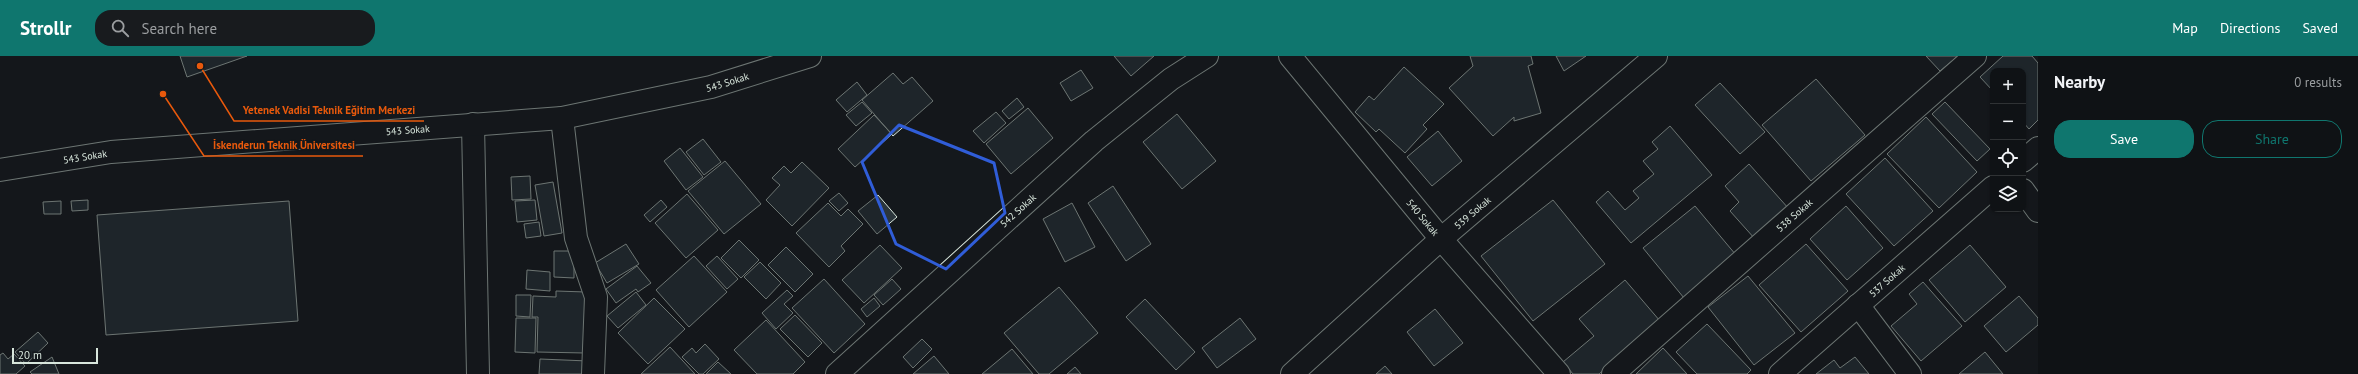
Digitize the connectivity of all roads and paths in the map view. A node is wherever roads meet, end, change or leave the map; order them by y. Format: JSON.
{"nodes":[{"id":1,"x":810,"y":56,"type":"edge"},
{"id":2,"x":1207,"y":56,"type":"edge"},
{"id":3,"x":1290,"y":56,"type":"edge"},
{"id":4,"x":1656,"y":56,"type":"edge"},
{"id":5,"x":1975,"y":56,"type":"edge"},
{"id":6,"x":562,"y":118,"type":"junction"},
{"id":7,"x":473,"y":124,"type":"junction"},
{"id":8,"x":2038,"y":148,"type":"edge"},
{"id":9,"x":2026,"y":158,"type":"edge"},
{"id":10,"x":0,"y":170,"type":"edge"},
{"id":11,"x":1990,"y":191,"type":"edge"},
{"id":12,"x":2026,"y":194,"type":"edge"},
{"id":13,"x":2038,"y":211,"type":"edge"},
{"id":14,"x":1441,"y":240,"type":"junction"},
{"id":15,"x":1858,"y":305,"type":"junction"},
{"id":16,"x":478,"y":374,"type":"edge"},
{"id":17,"x":593,"y":374,"type":"edge"},
{"id":18,"x":837,"y":374,"type":"edge"},
{"id":19,"x":1292,"y":374,"type":"edge"},
{"id":20,"x":1559,"y":374,"type":"edge"},
{"id":21,"x":1613,"y":374,"type":"edge"},
{"id":22,"x":1780,"y":374,"type":"edge"},
{"id":23,"x":1910,"y":374,"type":"edge"}],
"edges":[{"from":1,"to":6,"type":"street","name":"543 Sokak"},
{"from":2,"to":18,"type":"street","name":"542 Sokak"},
{"from":3,"to":14,"type":"street","name":"540 Sokak"},
{"from":4,"to":14,"type":"street","name":"539 Sokak"},
{"from":5,"to":21,"type":"street","name":"538 Sokak"},
{"from":6,"to":7,"type":"street","name":"543 Sokak"},
{"from":6,"to":17,"type":"street"},
{"from":7,"to":10,"type":"street","name":"543 Sokak"},
{"from":7,"to":16,"type":"street"},
{"from":8,"to":9,"type":"street"},
{"from":11,"to":15,"type":"street","name":"537 Sokak"},
{"from":12,"to":13,"type":"street"},
{"from":14,"to":19,"type":"street","name":"539 Sokak"},
{"from":14,"to":20,"type":"street","name":"540 Sokak"},
{"from":15,"to":22,"type":"street","name":"537 Sokak"},
{"from":15,"to":23,"type":"street"}]}
